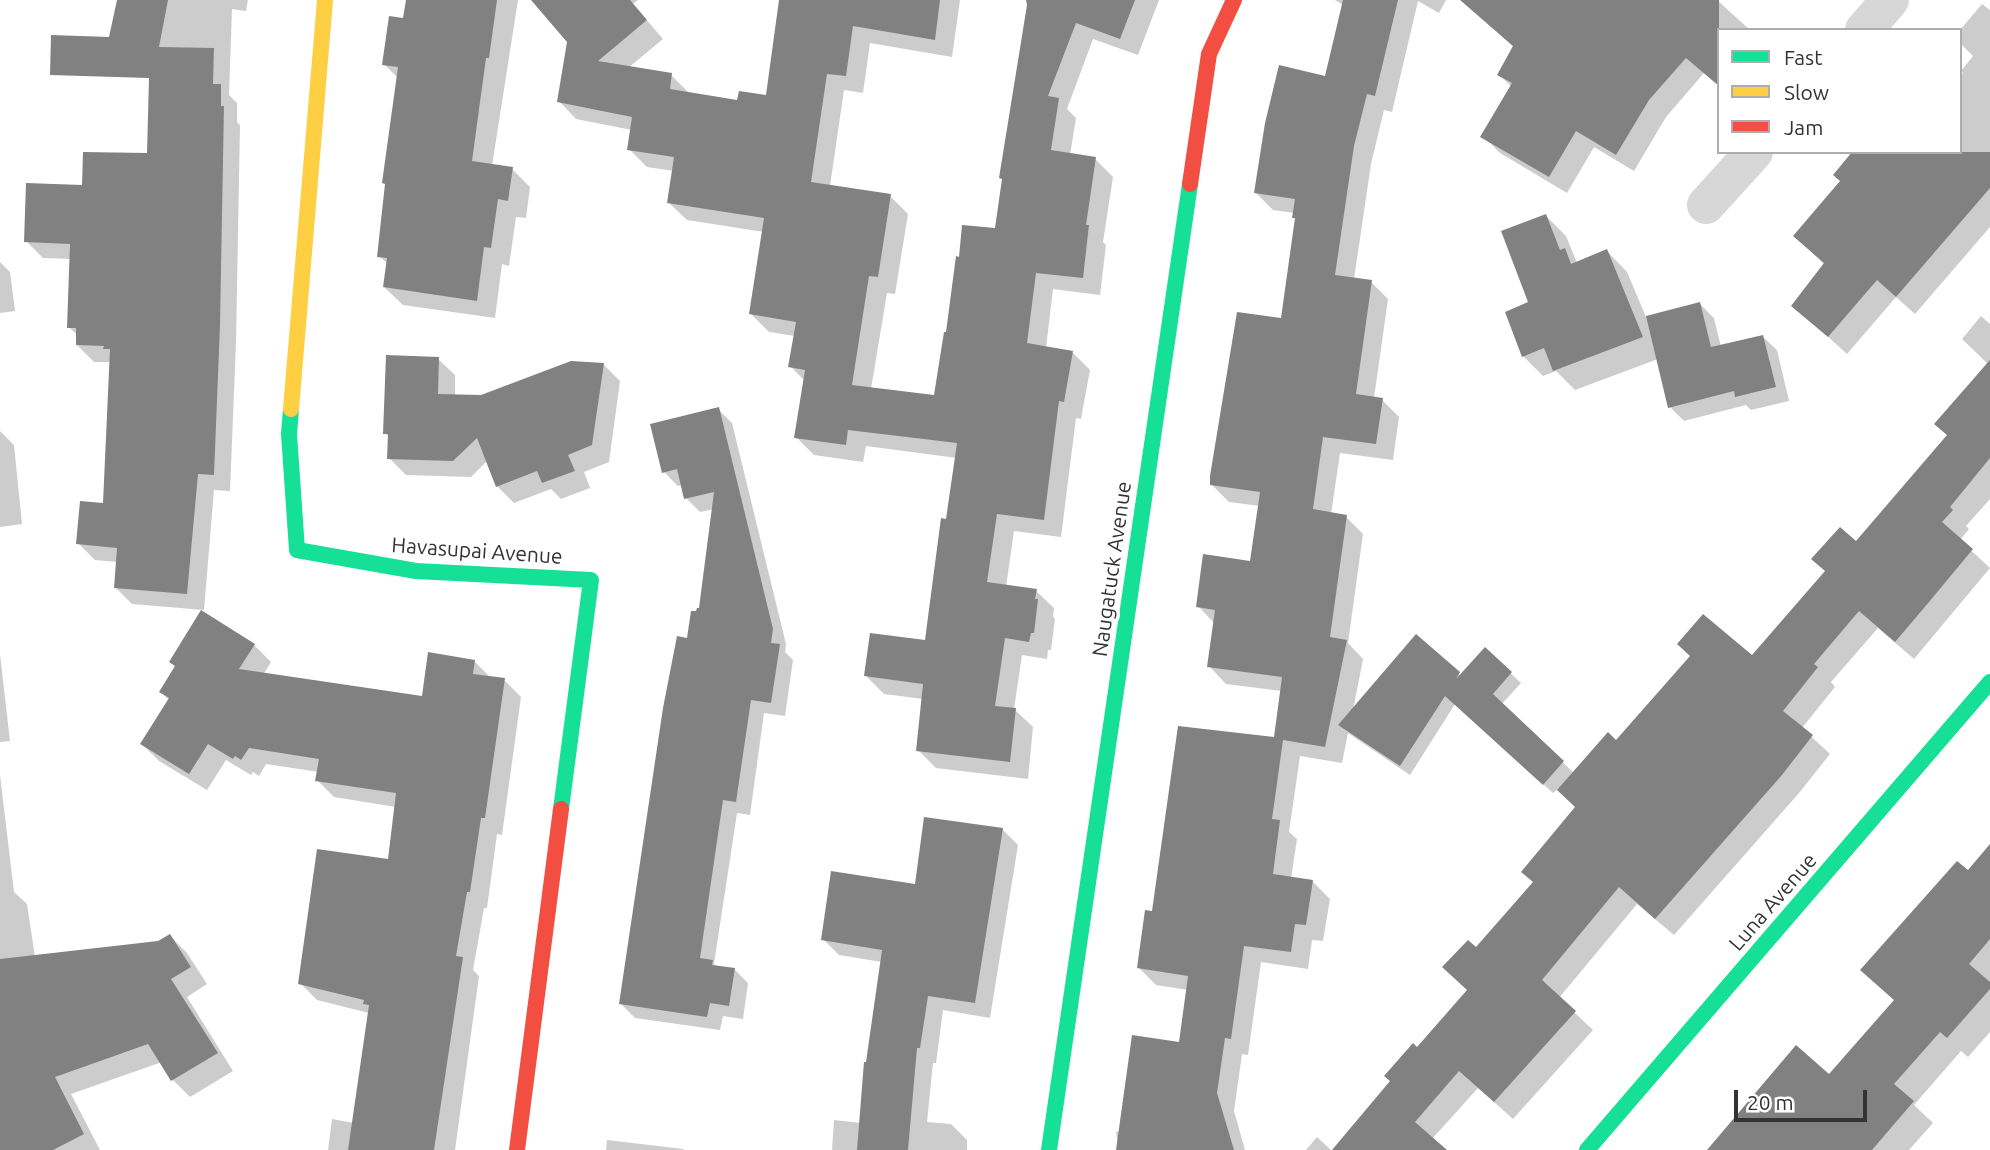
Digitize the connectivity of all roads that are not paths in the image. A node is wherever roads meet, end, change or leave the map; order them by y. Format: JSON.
{"nodes":[{"id":1,"x":325,"y":0,"type":"edge"},
{"id":2,"x":1234,"y":0,"type":"edge"},
{"id":3,"x":1891,"y":0,"type":"edge"},
{"id":4,"x":1866,"y":28,"type":"edge"},
{"id":5,"x":1752,"y":154,"type":"edge"},
{"id":6,"x":1706,"y":205,"type":"dead end"},
{"id":7,"x":1990,"y":682,"type":"edge"},
{"id":8,"x":517,"y":1150,"type":"edge"},
{"id":9,"x":1049,"y":1150,"type":"edge"},
{"id":10,"x":1587,"y":1150,"type":"edge"}],
"edges":[{"from":1,"to":8,"type":"street","name":"Havasupai Avenue"},
{"from":2,"to":9,"type":"street","name":"Naugatuck Avenue"},
{"from":3,"to":4,"type":"street"},
{"from":5,"to":6,"type":"street"},
{"from":7,"to":10,"type":"street","name":"Luna Avenue"}]}
